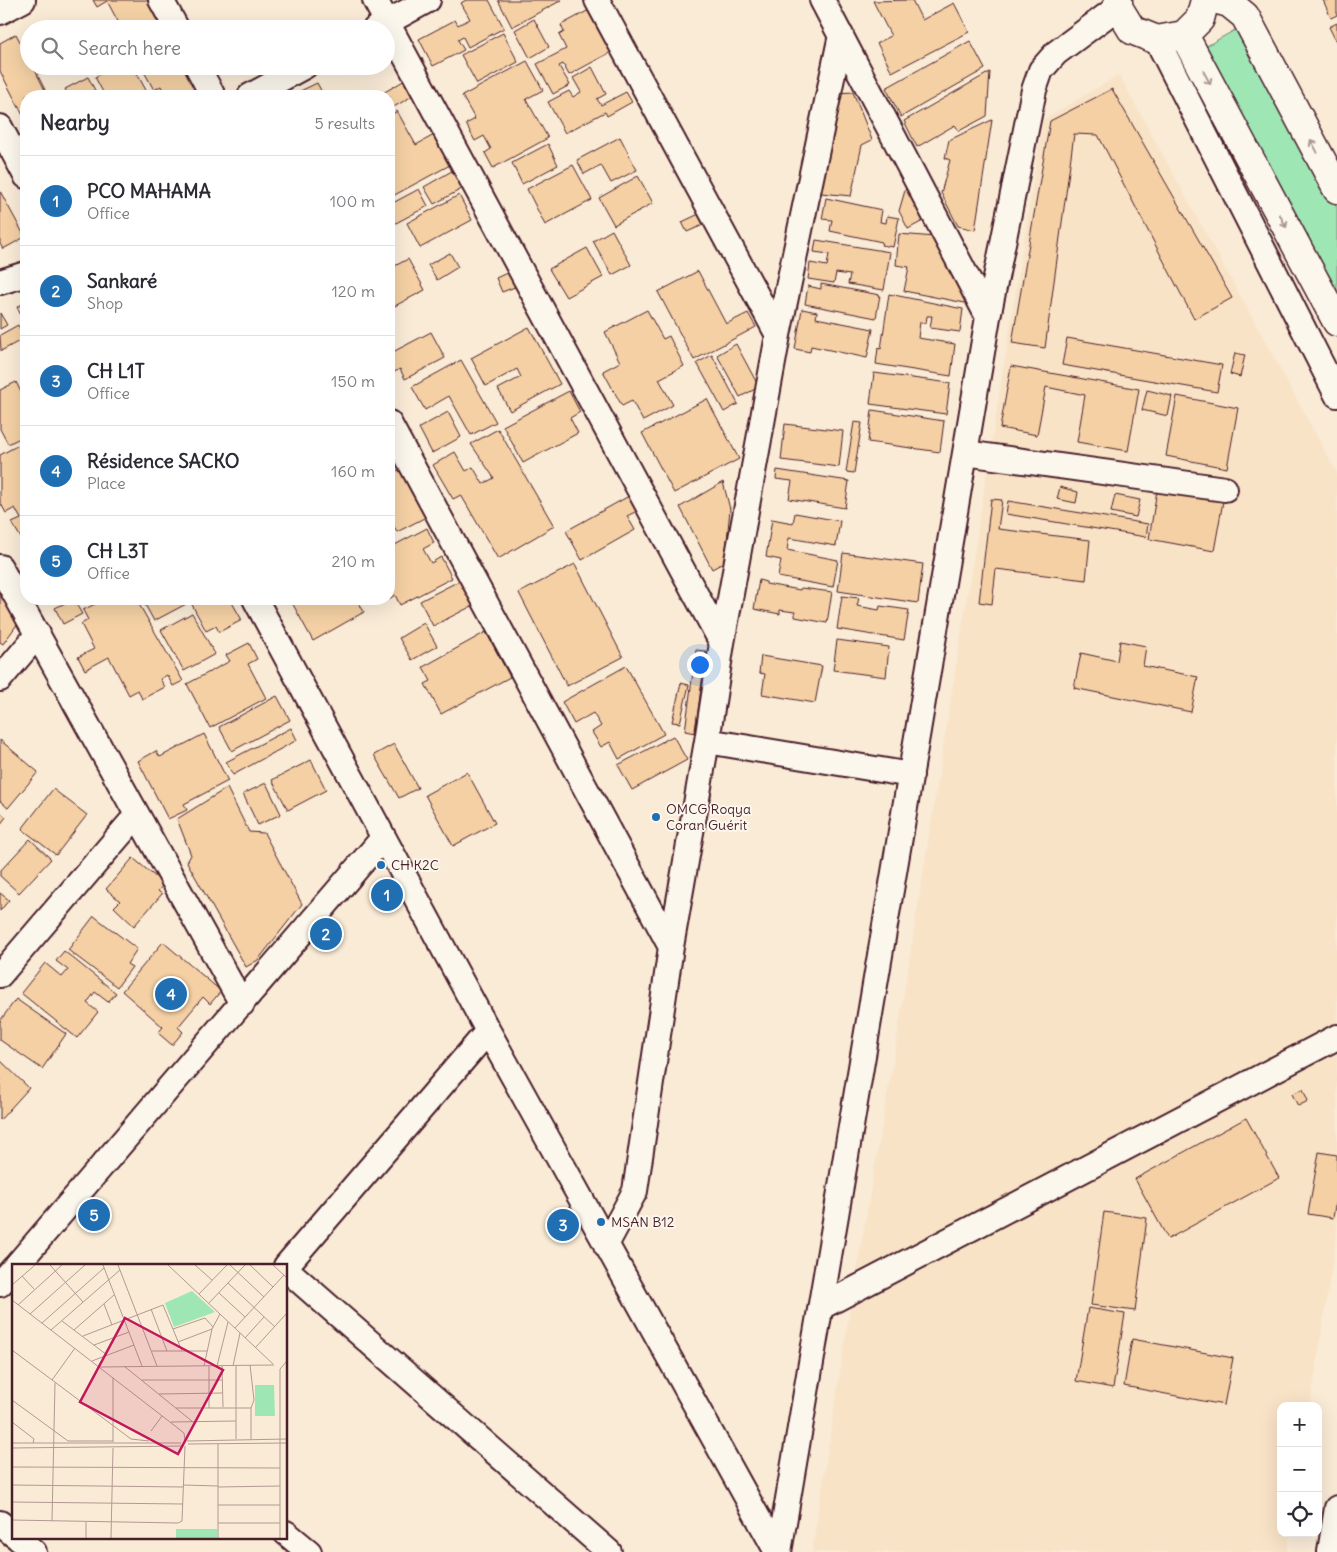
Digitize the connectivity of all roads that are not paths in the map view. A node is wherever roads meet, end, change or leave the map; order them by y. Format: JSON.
{"nodes":[{"id":1,"x":23,"y":0,"type":"edge"},
{"id":2,"x":161,"y":0,"type":"edge"},
{"id":3,"x":375,"y":0,"type":"edge"},
{"id":4,"x":428,"y":0,"type":"edge"},
{"id":5,"x":597,"y":0,"type":"edge"},
{"id":6,"x":822,"y":0,"type":"edge"},
{"id":7,"x":1205,"y":0,"type":"edge"},
{"id":8,"x":1218,"y":0,"type":"edge"},
{"id":9,"x":1118,"y":3,"type":"edge"},
{"id":10,"x":0,"y":12,"type":"edge"},
{"id":11,"x":172,"y":20,"type":"edge"},
{"id":12,"x":380,"y":20,"type":"edge"},
{"id":13,"x":390,"y":20,"type":"edge"},
{"id":14,"x":840,"y":35,"type":"junction"},
{"id":15,"x":1184,"y":35,"type":"junction"},
{"id":16,"x":1157,"y":40,"type":"junction"},
{"id":17,"x":395,"y":50,"type":"edge"},
{"id":18,"x":202,"y":75,"type":"edge"},
{"id":19,"x":288,"y":75,"type":"edge"},
{"id":20,"x":210,"y":90,"type":"edge"},
{"id":21,"x":261,"y":90,"type":"edge"},
{"id":22,"x":0,"y":127,"type":"edge"},
{"id":23,"x":20,"y":165,"type":"edge"},
{"id":24,"x":1337,"y":189,"type":"edge"},
{"id":25,"x":20,"y":276,"type":"edge"},
{"id":26,"x":0,"y":282,"type":"edge"},
{"id":27,"x":988,"y":317,"type":"junction"},
{"id":28,"x":1337,"y":322,"type":"edge"},
{"id":29,"x":778,"y":335,"type":"junction"},
{"id":30,"x":1337,"y":395,"type":"edge"},
{"id":31,"x":965,"y":453,"type":"junction"},
{"id":32,"x":397,"y":458,"type":"edge"},
{"id":33,"x":1225,"y":488,"type":"dead end"},
{"id":34,"x":0,"y":567,"type":"edge"},
{"id":35,"x":20,"y":602,"type":"edge"},
{"id":36,"x":22,"y":605,"type":"edge"},
{"id":37,"x":258,"y":605,"type":"edge"},
{"id":38,"x":38,"y":634,"type":"junction"},
{"id":39,"x":722,"y":643,"type":"junction"},
{"id":40,"x":0,"y":678,"type":"edge"},
{"id":41,"x":707,"y":741,"type":"junction"},
{"id":42,"x":911,"y":775,"type":"junction"},
{"id":43,"x":136,"y":816,"type":"junction"},
{"id":44,"x":384,"y":838,"type":"junction"},
{"id":45,"x":671,"y":947,"type":"junction"},
{"id":46,"x":0,"y":975,"type":"edge"},
{"id":47,"x":242,"y":1004,"type":"junction"},
{"id":48,"x":488,"y":1031,"type":"junction"},
{"id":49,"x":1337,"y":1037,"type":"edge"},
{"id":50,"x":606,"y":1245,"type":"junction"},
{"id":51,"x":18,"y":1264,"type":"edge"},
{"id":52,"x":288,"y":1265,"type":"edge"},
{"id":53,"x":288,"y":1269,"type":"edge"},
{"id":54,"x":12,"y":1270,"type":"edge"},
{"id":55,"x":0,"y":1284,"type":"edge"},
{"id":56,"x":821,"y":1307,"type":"junction"},
{"id":57,"x":1337,"y":1508,"type":"edge"},
{"id":58,"x":0,"y":1523,"type":"edge"},
{"id":59,"x":12,"y":1533,"type":"edge"},
{"id":60,"x":288,"y":1534,"type":"edge"},
{"id":61,"x":20,"y":1540,"type":"edge"},
{"id":62,"x":49,"y":1540,"type":"edge"},
{"id":63,"x":583,"y":1541,"type":"edge"},
{"id":64,"x":34,"y":1552,"type":"edge"},
{"id":65,"x":39,"y":1552,"type":"edge"},
{"id":66,"x":309,"y":1552,"type":"edge"},
{"id":67,"x":609,"y":1552,"type":"edge"},
{"id":68,"x":778,"y":1552,"type":"edge"},
{"id":69,"x":1330,"y":1552,"type":"edge"}],
"edges":[{"from":1,"to":10,"type":"street"},
{"from":2,"to":11,"type":"street"},
{"from":3,"to":12,"type":"street"},
{"from":4,"to":13,"type":"street"},
{"from":5,"to":29,"type":"street"},
{"from":6,"to":14,"type":"street"},
{"from":7,"to":15,"type":"main road"},
{"from":24,"to":8,"type":"main road","one_way":true},
{"from":9,"to":16,"type":"main road"},
{"from":9,"to":27,"type":"street"},
{"from":14,"to":27,"type":"street"},
{"from":14,"to":29,"type":"street"},
{"from":15,"to":16,"type":"main road"},
{"from":15,"to":28,"type":"main road","one_way":true},
{"from":16,"to":30,"type":"street"},
{"from":17,"to":39,"type":"street"},
{"from":18,"to":20,"type":"street"},
{"from":19,"to":21,"type":"street"},
{"from":22,"to":23,"type":"street"},
{"from":25,"to":26,"type":"street"},
{"from":27,"to":31,"type":"street"},
{"from":29,"to":39,"type":"street"},
{"from":31,"to":33,"type":"street"},
{"from":31,"to":42,"type":"street"},
{"from":32,"to":45,"type":"street"},
{"from":34,"to":35,"type":"street"},
{"from":36,"to":38,"type":"street"},
{"from":37,"to":44,"type":"street"},
{"from":38,"to":40,"type":"street"},
{"from":38,"to":43,"type":"street"},
{"from":39,"to":41,"type":"street"},
{"from":41,"to":42,"type":"street"},
{"from":41,"to":45,"type":"street"},
{"from":42,"to":56,"type":"street"},
{"from":43,"to":46,"type":"street"},
{"from":43,"to":47,"type":"street"},
{"from":44,"to":47,"type":"street"},
{"from":44,"to":48,"type":"street"},
{"from":45,"to":50,"type":"street"},
{"from":47,"to":51,"type":"street"},
{"from":48,"to":50,"type":"street"},
{"from":48,"to":52,"type":"street"},
{"from":49,"to":56,"type":"street"},
{"from":50,"to":68,"type":"street"},
{"from":53,"to":63,"type":"street"},
{"from":54,"to":55,"type":"street"},
{"from":56,"to":68,"type":"street"},
{"from":57,"to":69,"type":"street"},
{"from":58,"to":59,"type":"street"},
{"from":60,"to":66,"type":"street"},
{"from":61,"to":64,"type":"street"},
{"from":62,"to":65,"type":"street"},
{"from":63,"to":67,"type":"street"}]}
